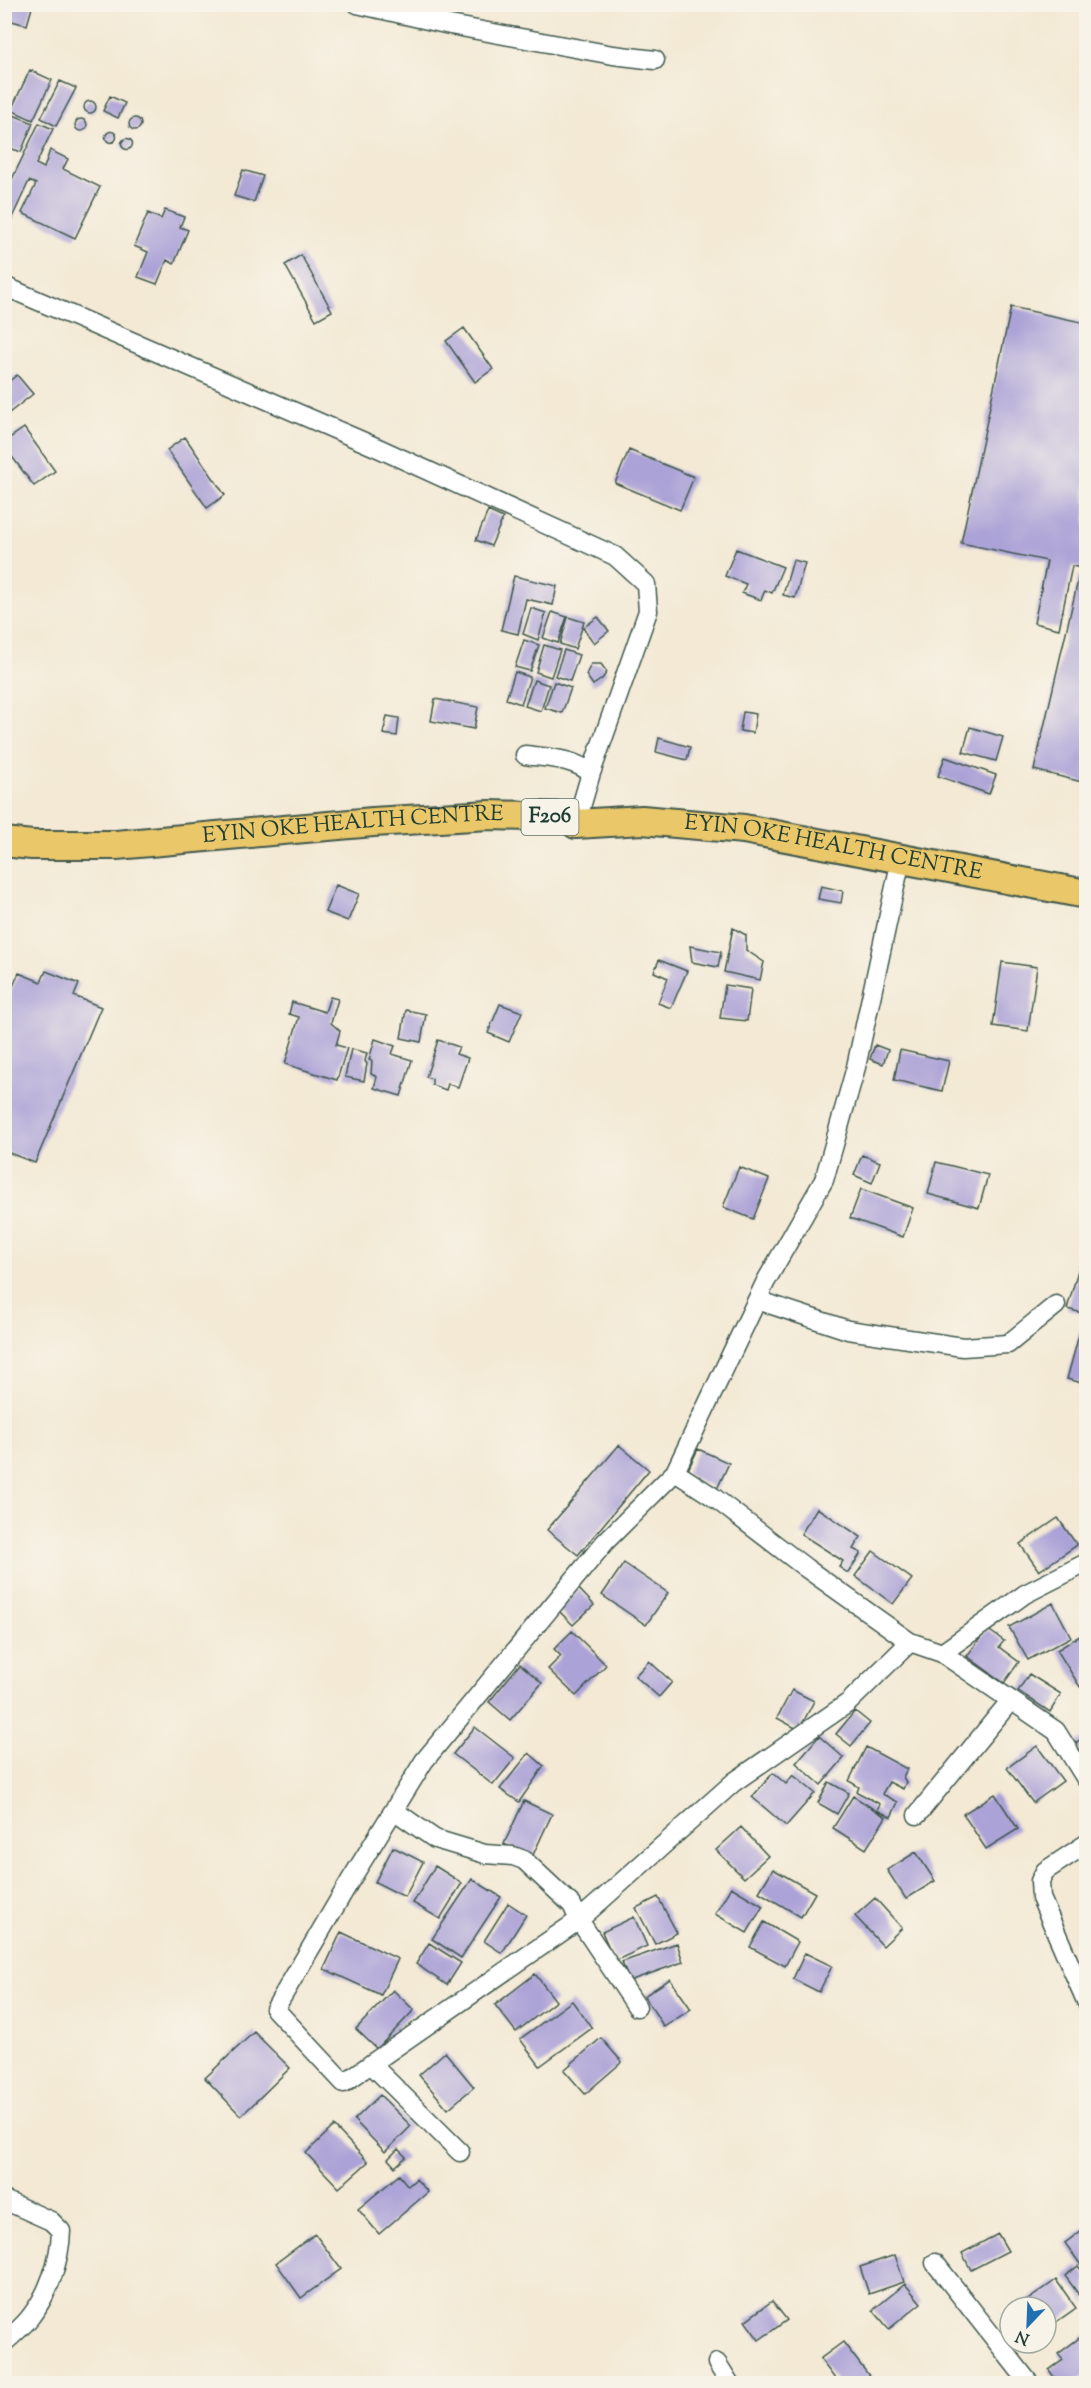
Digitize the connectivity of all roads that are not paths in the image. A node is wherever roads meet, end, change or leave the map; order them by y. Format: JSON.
{"nodes":[{"id":1,"x":357,"y":4,"type":"edge"},
{"id":2,"x":655,"y":60,"type":"dead end"},
{"id":3,"x":4,"y":286,"type":"edge"},
{"id":4,"x":525,"y":755,"type":"dead end"},
{"id":5,"x":591,"y":773,"type":"junction"},
{"id":6,"x":576,"y":824,"type":"junction"},
{"id":7,"x":4,"y":842,"type":"edge"},
{"id":8,"x":901,"y":859,"type":"junction"},
{"id":9,"x":1086,"y":894,"type":"edge"},
{"id":10,"x":757,"y":1300,"type":"junction"},
{"id":11,"x":1056,"y":1305,"type":"dead end"},
{"id":12,"x":675,"y":1472,"type":"junction"},
{"id":13,"x":1083,"y":1568,"type":"edge"},
{"id":14,"x":910,"y":1642,"type":"junction"},
{"id":15,"x":942,"y":1653,"type":"junction"},
{"id":16,"x":1011,"y":1700,"type":"junction"},
{"id":17,"x":1086,"y":1779,"type":"edge"},
{"id":18,"x":395,"y":1811,"type":"junction"},
{"id":19,"x":917,"y":1815,"type":"dead end"},
{"id":20,"x":1086,"y":1844,"type":"edge"},
{"id":21,"x":579,"y":1920,"type":"junction"},
{"id":22,"x":1086,"y":2001,"type":"edge"},
{"id":23,"x":637,"y":2007,"type":"dead end"},
{"id":24,"x":371,"y":2064,"type":"junction"},
{"id":25,"x":460,"y":2152,"type":"dead end"},
{"id":26,"x":4,"y":2200,"type":"edge"},
{"id":27,"x":935,"y":2263,"type":"dead end"},
{"id":28,"x":4,"y":2343,"type":"edge"},
{"id":29,"x":717,"y":2363,"type":"dead end"},
{"id":30,"x":730,"y":2384,"type":"edge"},
{"id":31,"x":1030,"y":2384,"type":"edge"}],
"edges":[{"from":1,"to":2,"type":"street"},
{"from":3,"to":5,"type":"street"},
{"from":4,"to":5,"type":"street"},
{"from":5,"to":6,"type":"street"},
{"from":6,"to":7,"type":"main road","name":"EYIN OKE HEALTH CENTRE","number":"F206"},
{"from":6,"to":8,"type":"main road","name":"EYIN OKE HEALTH CENTRE","number":"F206"},
{"from":8,"to":9,"type":"main road","name":"EYIN OKE HEALTH CENTRE","number":"F206"},
{"from":8,"to":10,"type":"street"},
{"from":10,"to":11,"type":"street"},
{"from":10,"to":12,"type":"street"},
{"from":12,"to":14,"type":"street"},
{"from":12,"to":18,"type":"street"},
{"from":13,"to":15,"type":"street"},
{"from":14,"to":15,"type":"street"},
{"from":14,"to":21,"type":"street"},
{"from":15,"to":16,"type":"street"},
{"from":16,"to":17,"type":"street"},
{"from":16,"to":19,"type":"street"},
{"from":18,"to":21,"type":"street"},
{"from":18,"to":24,"type":"street"},
{"from":20,"to":22,"type":"street"},
{"from":21,"to":23,"type":"street"},
{"from":21,"to":24,"type":"street"},
{"from":24,"to":25,"type":"street"},
{"from":26,"to":28,"type":"street"},
{"from":27,"to":31,"type":"street"},
{"from":29,"to":30,"type":"street"}]}
